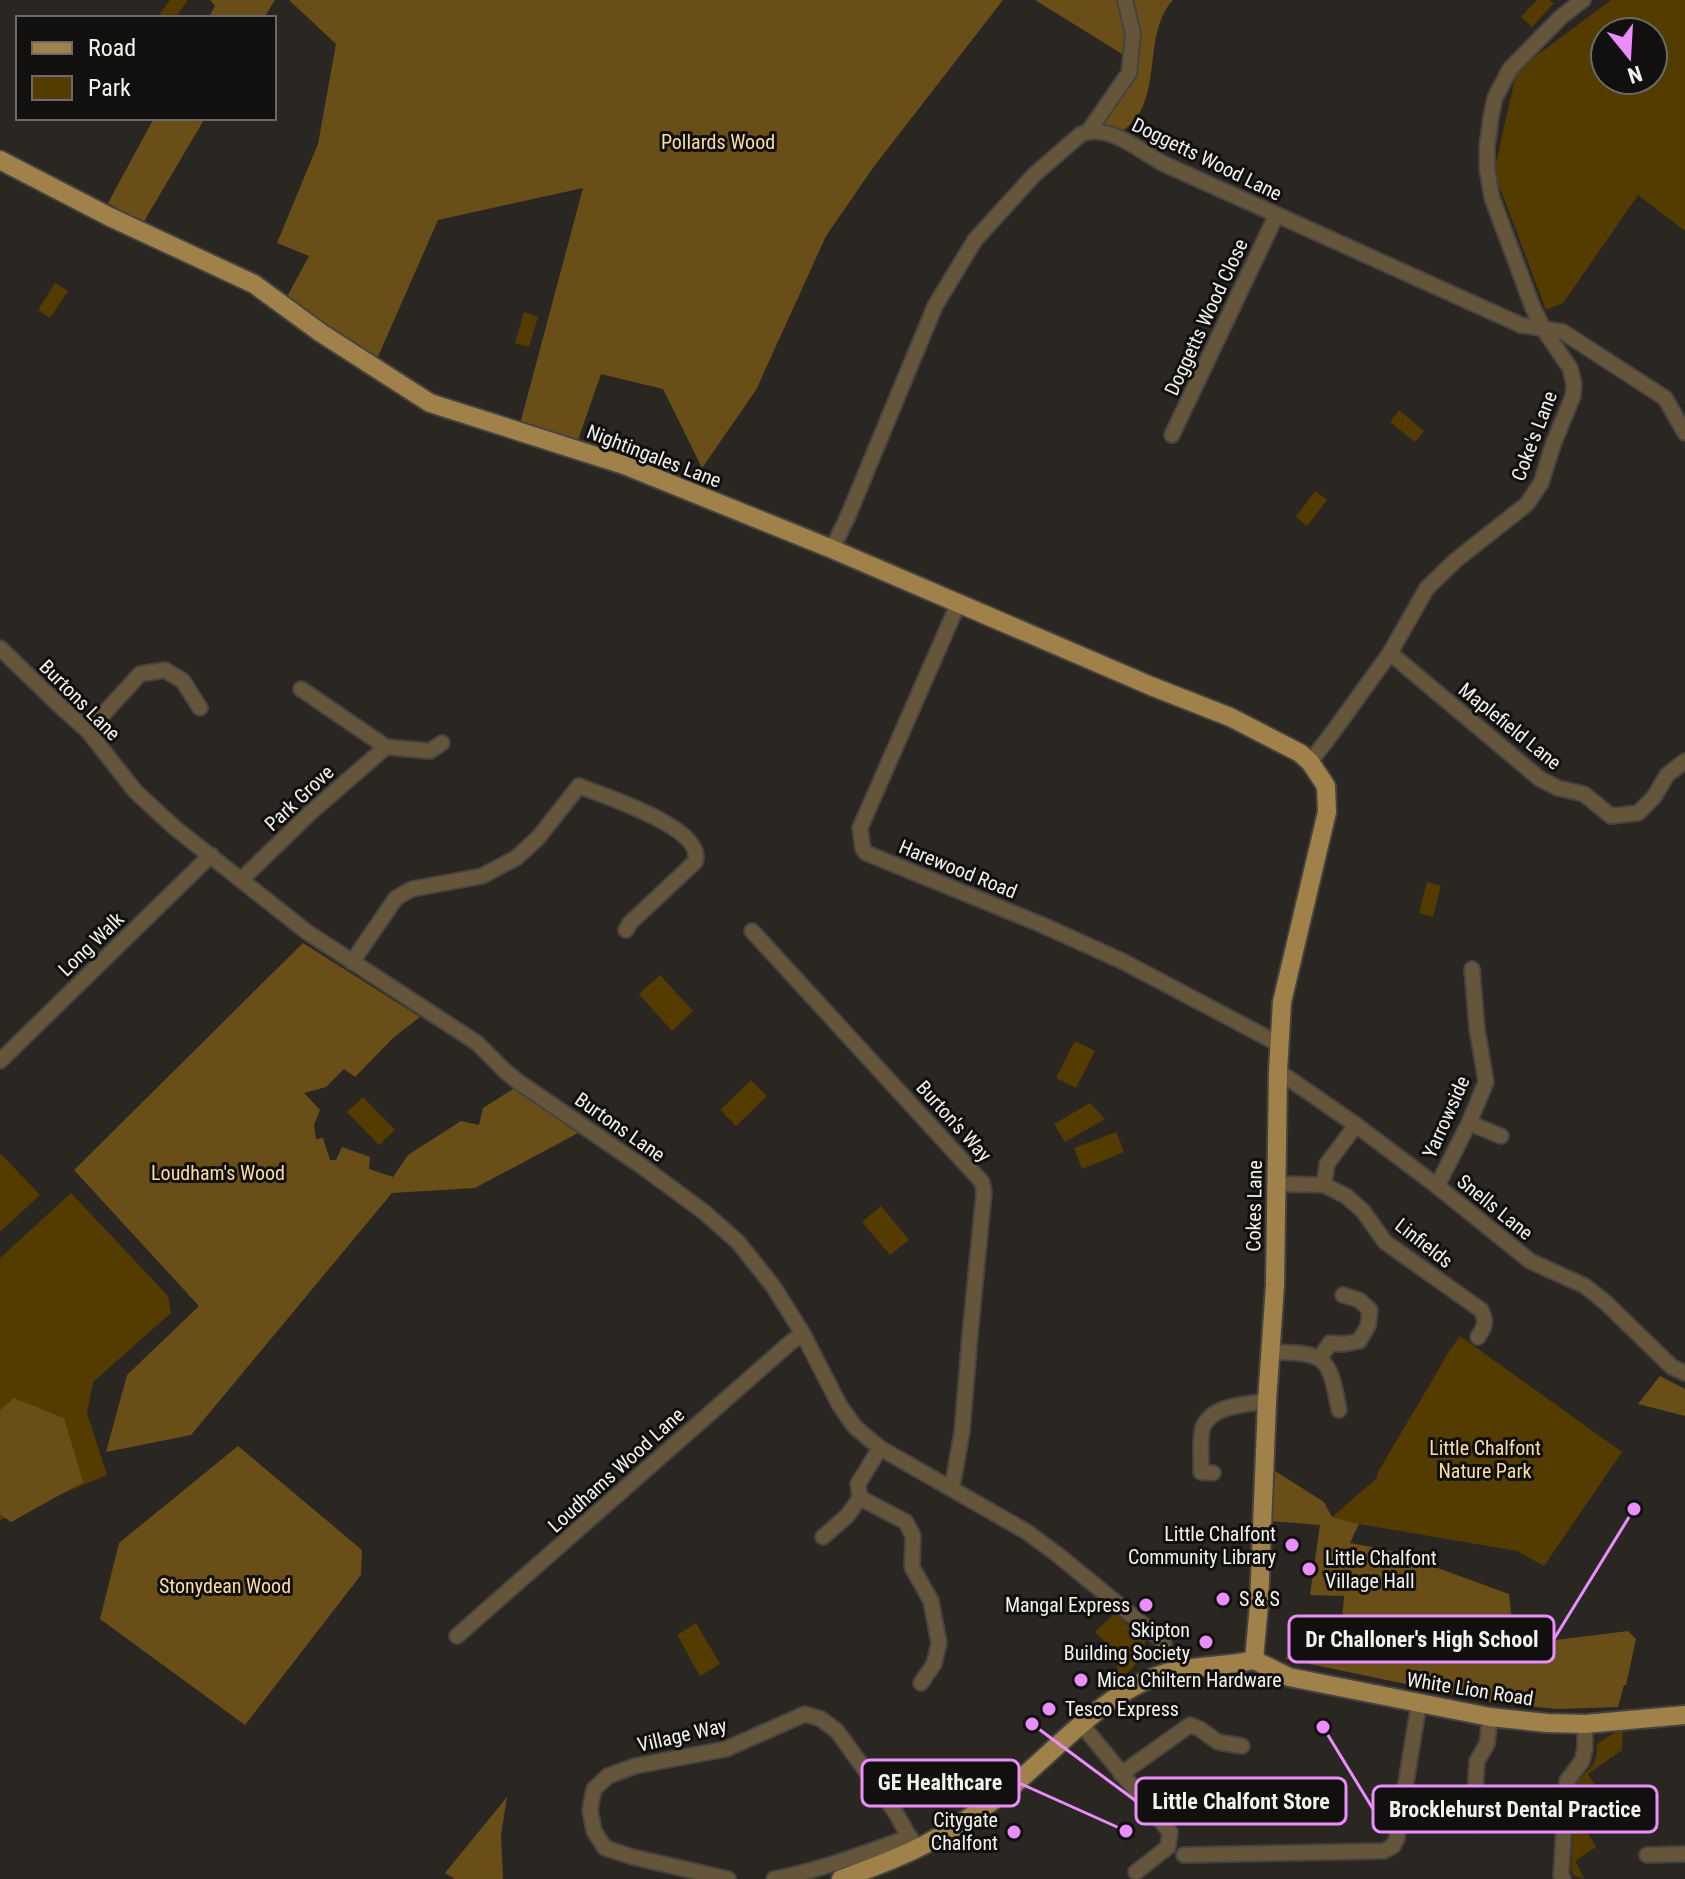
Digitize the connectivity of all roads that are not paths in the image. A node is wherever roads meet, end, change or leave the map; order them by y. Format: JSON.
{"nodes":[{"id":1,"x":1125,"y":0,"type":"edge"},
{"id":2,"x":1583,"y":0,"type":"edge"},
{"id":3,"x":1088,"y":132,"type":"junction"},
{"id":4,"x":0,"y":160,"type":"edge"},
{"id":5,"x":1276,"y":216,"type":"junction"},
{"id":6,"x":1544,"y":330,"type":"junction"},
{"id":7,"x":1685,"y":433,"type":"edge"},
{"id":8,"x":1172,"y":435,"type":"dead end"},
{"id":9,"x":832,"y":549,"type":"junction"},
{"id":10,"x":959,"y":602,"type":"junction"},
{"id":11,"x":0,"y":648,"type":"edge"},
{"id":12,"x":1390,"y":653,"type":"junction"},
{"id":13,"x":301,"y":689,"type":"dead end"},
{"id":14,"x":200,"y":708,"type":"dead end"},
{"id":15,"x":88,"y":731,"type":"junction"},
{"id":16,"x":442,"y":743,"type":"dead end"},
{"id":17,"x":386,"y":747,"type":"junction"},
{"id":18,"x":1685,"y":761,"type":"edge"},
{"id":19,"x":1310,"y":762,"type":"junction"},
{"id":20,"x":211,"y":855,"type":"junction"},
{"id":21,"x":242,"y":879,"type":"junction"},
{"id":22,"x":626,"y":930,"type":"dead end"},
{"id":23,"x":752,"y":931,"type":"dead end"},
{"id":24,"x":352,"y":962,"type":"junction"},
{"id":25,"x":1472,"y":969,"type":"dead end"},
{"id":26,"x":1279,"y":1044,"type":"junction"},
{"id":27,"x":0,"y":1061,"type":"edge"},
{"id":28,"x":1278,"y":1071,"type":"junction"},
{"id":29,"x":1469,"y":1123,"type":"junction"},
{"id":30,"x":1356,"y":1125,"type":"junction"},
{"id":31,"x":1501,"y":1136,"type":"dead end"},
{"id":32,"x":1276,"y":1184,"type":"junction"},
{"id":33,"x":1324,"y":1185,"type":"junction"},
{"id":34,"x":1437,"y":1186,"type":"junction"},
{"id":35,"x":1343,"y":1295,"type":"dead end"},
{"id":36,"x":803,"y":1334,"type":"junction"},
{"id":37,"x":1478,"y":1337,"type":"dead end"},
{"id":38,"x":1270,"y":1352,"type":"junction"},
{"id":39,"x":1320,"y":1358,"type":"junction"},
{"id":40,"x":1685,"y":1373,"type":"edge"},
{"id":41,"x":1267,"y":1401,"type":"junction"},
{"id":42,"x":1339,"y":1410,"type":"dead end"},
{"id":43,"x":880,"y":1448,"type":"junction"},
{"id":44,"x":1202,"y":1474,"type":"dead end"},
{"id":45,"x":952,"y":1488,"type":"junction"},
{"id":46,"x":860,"y":1498,"type":"junction"},
{"id":47,"x":823,"y":1537,"type":"dead end"},
{"id":48,"x":457,"y":1636,"type":"dead end"},
{"id":49,"x":1254,"y":1660,"type":"junction"},
{"id":50,"x":1172,"y":1671,"type":"junction"},
{"id":51,"x":921,"y":1683,"type":"dead end"},
{"id":52,"x":1419,"y":1703,"type":"junction"},
{"id":53,"x":1685,"y":1715,"type":"edge"},
{"id":54,"x":1490,"y":1717,"type":"junction"},
{"id":55,"x":1585,"y":1724,"type":"junction"},
{"id":56,"x":1082,"y":1725,"type":"junction"},
{"id":57,"x":1242,"y":1746,"type":"dead end"},
{"id":58,"x":1121,"y":1774,"type":"junction"},
{"id":59,"x":1473,"y":1825,"type":"dead end"},
{"id":60,"x":913,"y":1843,"type":"junction"},
{"id":61,"x":1685,"y":1854,"type":"edge"},
{"id":62,"x":1184,"y":1855,"type":"dead end"},
{"id":63,"x":1647,"y":1855,"type":"dead end"},
{"id":64,"x":1136,"y":1872,"type":"dead end"},
{"id":65,"x":728,"y":1879,"type":"edge"},
{"id":66,"x":774,"y":1879,"type":"edge"},
{"id":67,"x":841,"y":1879,"type":"edge"},
{"id":68,"x":1563,"y":1879,"type":"edge"}],
"edges":[{"from":1,"to":3,"type":"street"},
{"from":2,"to":6,"type":"street","name":"Coke's Lane"},
{"from":3,"to":5,"type":"street","name":"Doggetts Wood Lane"},
{"from":3,"to":9,"type":"street"},
{"from":4,"to":9,"type":"main road","name":"Nightingales Lane"},
{"from":5,"to":6,"type":"street","name":"Doggetts Wood Lane"},
{"from":5,"to":8,"type":"street","name":"Doggetts Wood Close"},
{"from":6,"to":7,"type":"street","name":"Doggetts Wood Lane"},
{"from":6,"to":12,"type":"street","name":"Coke's Lane"},
{"from":9,"to":10,"type":"main road","name":"Nightingales Lane"},
{"from":10,"to":19,"type":"main road","name":"Nightingales Lane"},
{"from":10,"to":26,"type":"street","name":"Harewood Road"},
{"from":11,"to":15,"type":"street","name":"Burtons Lane"},
{"from":12,"to":18,"type":"street","name":"Maplefield Lane"},
{"from":12,"to":19,"type":"street","name":"Coke's Lane"},
{"from":13,"to":17,"type":"street"},
{"from":14,"to":15,"type":"street"},
{"from":15,"to":20,"type":"street","name":"Burtons Lane"},
{"from":16,"to":17,"type":"street"},
{"from":17,"to":21,"type":"street","name":"Park Grove"},
{"from":19,"to":26,"type":"main road","name":"Cokes Lane"},
{"from":20,"to":21,"type":"street","name":"Burtons Lane"},
{"from":20,"to":27,"type":"street","name":"Long Walk"},
{"from":21,"to":24,"type":"street","name":"Burtons Lane"},
{"from":22,"to":24,"type":"street"},
{"from":23,"to":45,"type":"street","name":"Burton's Way"},
{"from":24,"to":36,"type":"street","name":"Burtons Lane"},
{"from":25,"to":29,"type":"street","name":"Yarrowside"},
{"from":26,"to":28,"type":"main road","name":"Cokes Lane"},
{"from":28,"to":30,"type":"street","name":"Snells Lane"},
{"from":28,"to":32,"type":"main road","name":"Cokes Lane"},
{"from":29,"to":31,"type":"street"},
{"from":29,"to":34,"type":"street","name":"Yarrowside"},
{"from":30,"to":33,"type":"street"},
{"from":30,"to":34,"type":"street","name":"Snells Lane"},
{"from":32,"to":33,"type":"street"},
{"from":32,"to":38,"type":"main road","name":"Cokes Lane"},
{"from":33,"to":37,"type":"street","name":"Linfields"},
{"from":34,"to":40,"type":"street","name":"Snells Lane"},
{"from":35,"to":39,"type":"street"},
{"from":36,"to":43,"type":"street","name":"Burtons Lane"},
{"from":36,"to":48,"type":"street","name":"Loudhams Wood Lane"},
{"from":38,"to":39,"type":"street"},
{"from":38,"to":41,"type":"main road","name":"Cokes Lane"},
{"from":39,"to":42,"type":"street"},
{"from":41,"to":44,"type":"street"},
{"from":41,"to":49,"type":"main road","name":"Cokes Lane"},
{"from":43,"to":45,"type":"street","name":"Burtons Lane"},
{"from":43,"to":46,"type":"street"},
{"from":45,"to":50,"type":"street","name":"Burtons Lane"},
{"from":46,"to":47,"type":"street"},
{"from":46,"to":51,"type":"street"},
{"from":49,"to":50,"type":"main road"},
{"from":49,"to":52,"type":"main road","name":"White Lion Road"},
{"from":50,"to":56,"type":"main road"},
{"from":52,"to":54,"type":"main road","name":"White Lion Road"},
{"from":52,"to":62,"type":"street"},
{"from":53,"to":55,"type":"main road","name":"White Lion Road"},
{"from":54,"to":55,"type":"main road","name":"White Lion Road"},
{"from":54,"to":59,"type":"street"},
{"from":55,"to":68,"type":"street"},
{"from":56,"to":58,"type":"street"},
{"from":56,"to":60,"type":"main road"},
{"from":57,"to":58,"type":"street"},
{"from":58,"to":64,"type":"street"},
{"from":60,"to":65,"type":"street","name":"Village Way"},
{"from":60,"to":66,"type":"street"},
{"from":60,"to":67,"type":"main road"},
{"from":61,"to":63,"type":"street"}]}
